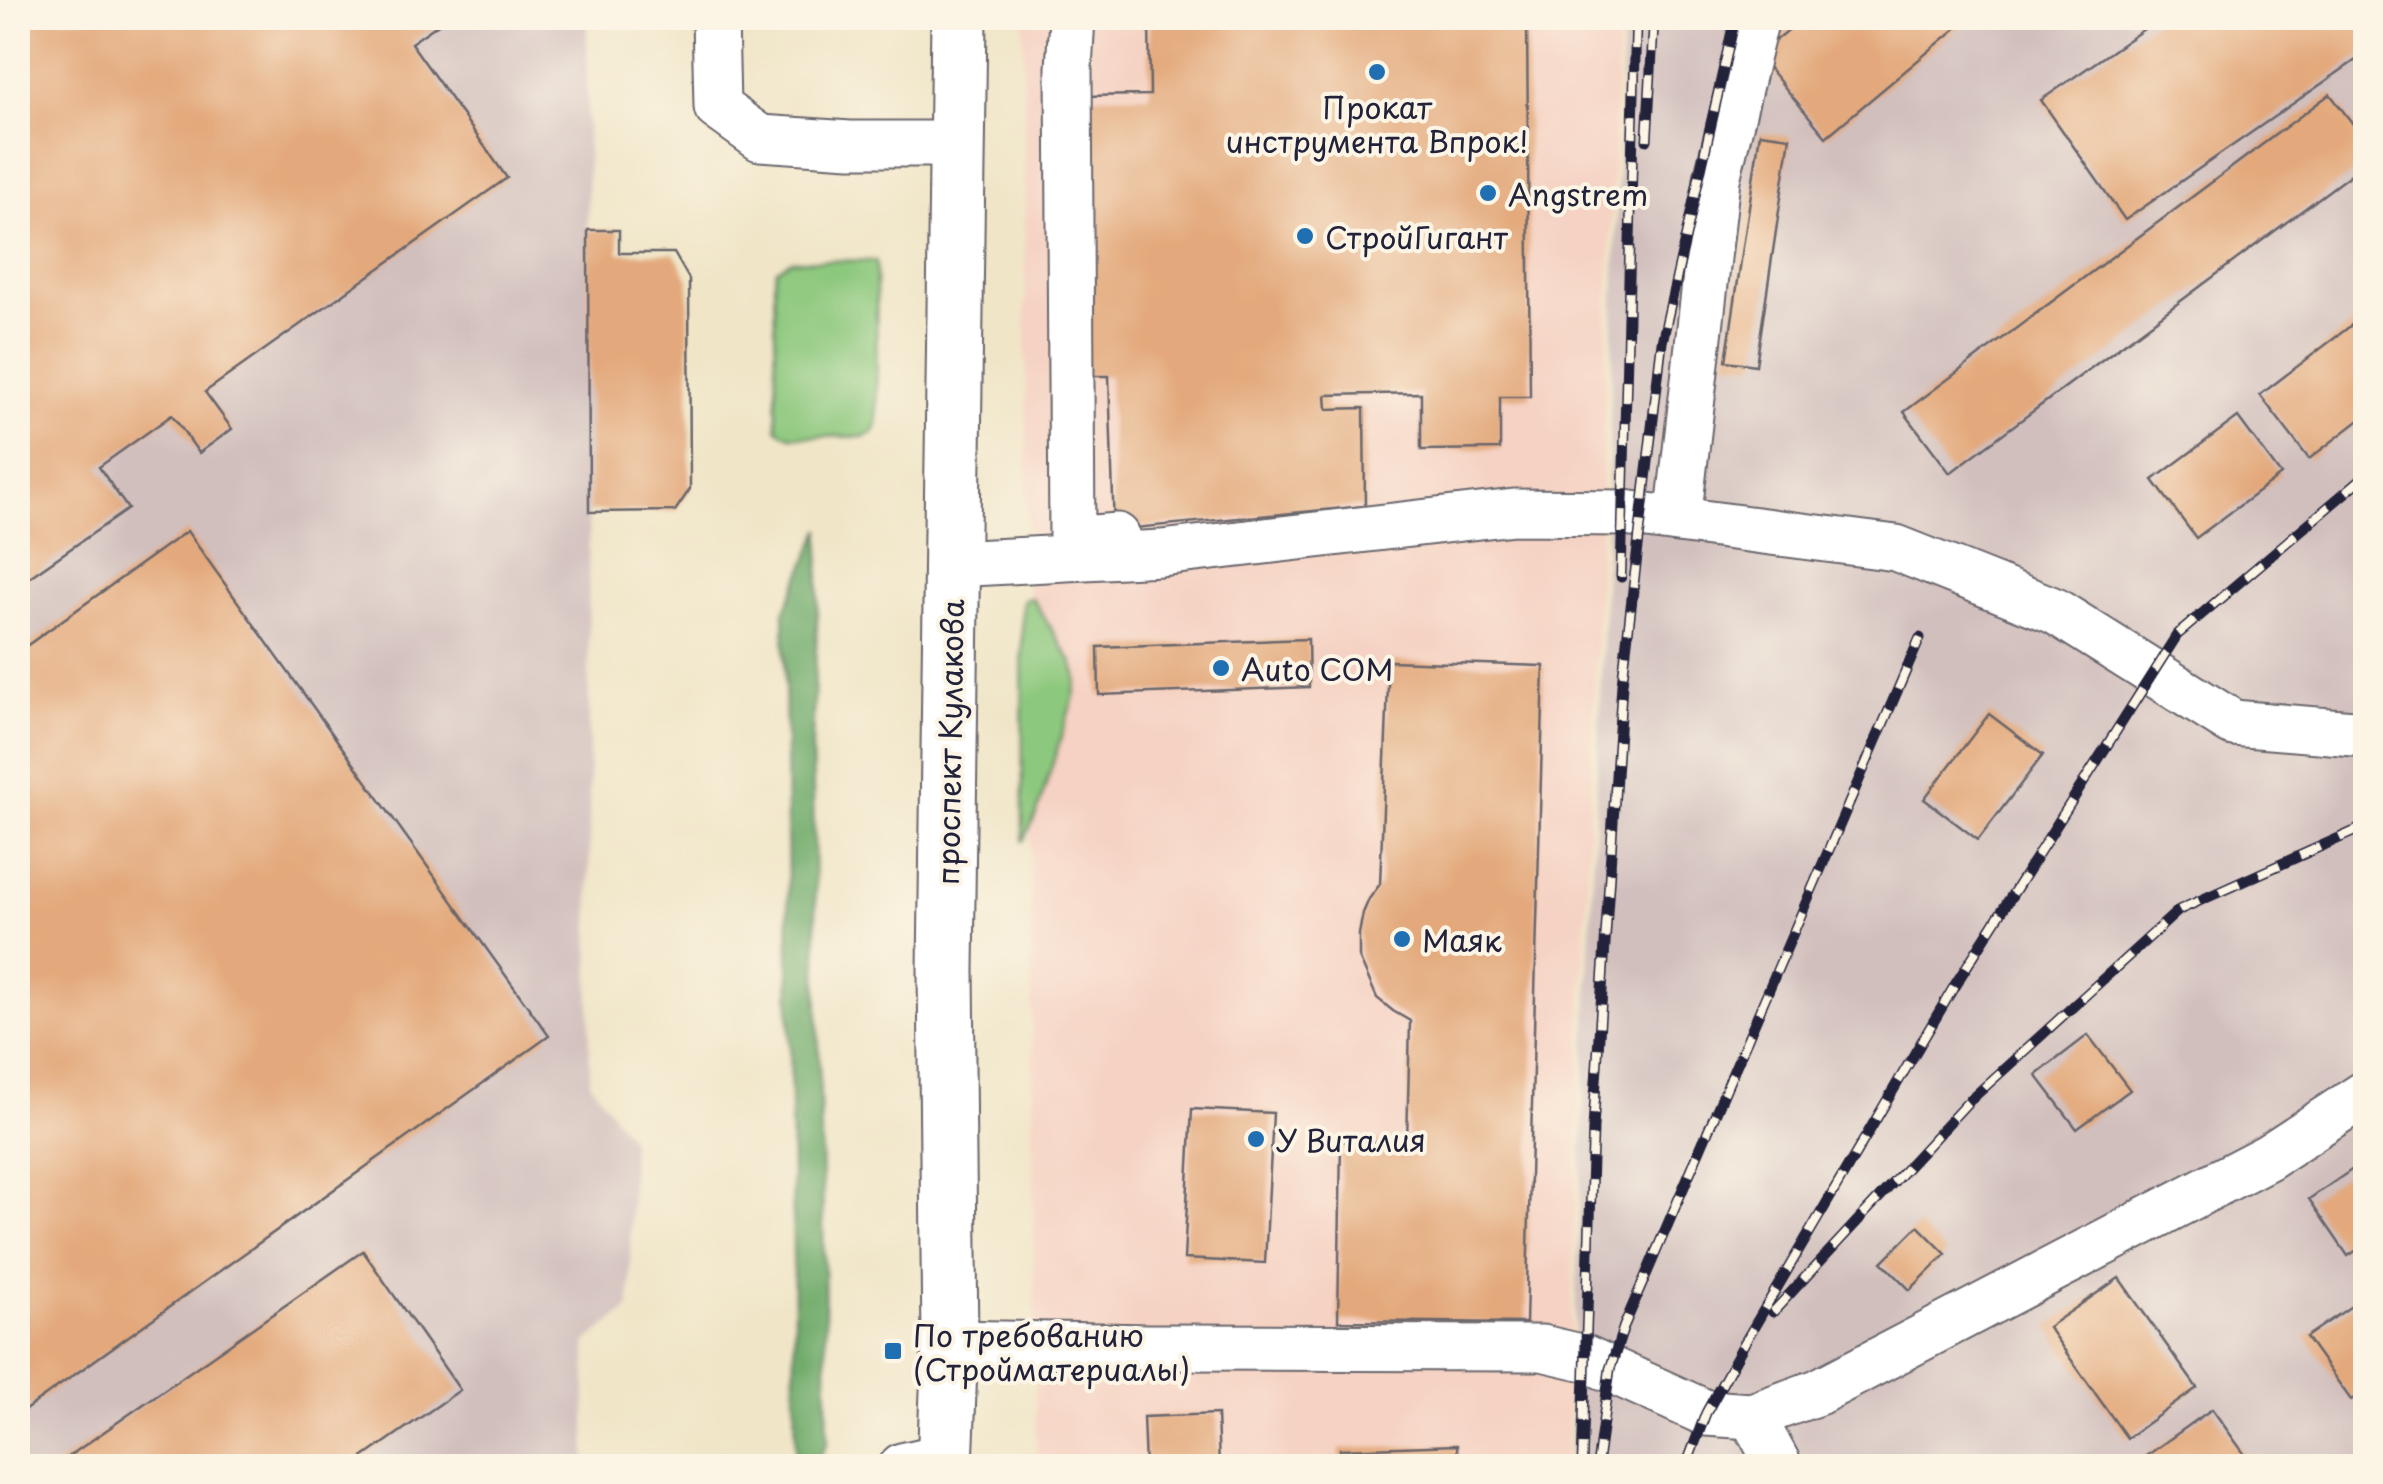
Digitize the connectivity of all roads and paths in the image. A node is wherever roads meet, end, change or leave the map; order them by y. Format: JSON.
{"nodes":[{"id":1,"x":715,"y":18,"type":"edge"},
{"id":2,"x":959,"y":18,"type":"edge"},
{"id":3,"x":1072,"y":18,"type":"edge"},
{"id":4,"x":1756,"y":18,"type":"edge"},
{"id":5,"x":958,"y":144,"type":"junction"},
{"id":6,"x":1508,"y":501,"type":"dead end"},
{"id":7,"x":1678,"y":520,"type":"junction"},
{"id":8,"x":952,"y":564,"type":"junction"},
{"id":9,"x":2366,"y":734,"type":"edge"},
{"id":10,"x":2366,"y":1093,"type":"edge"},
{"id":11,"x":950,"y":1343,"type":"junction"},
{"id":12,"x":1752,"y":1416,"type":"junction"},
{"id":13,"x":937,"y":1464,"type":"edge"},
{"id":14,"x":1778,"y":1466,"type":"edge"}],
"edges":[{"from":1,"to":5,"type":"street"},
{"from":2,"to":5,"type":"main road","name":"проспект Кулакова"},
{"from":3,"to":6,"type":"street"},
{"from":4,"to":7,"type":"street"},
{"from":5,"to":8,"type":"main road","name":"проспект Кулакова"},
{"from":7,"to":8,"type":"street"},
{"from":7,"to":9,"type":"street"},
{"from":8,"to":11,"type":"main road","name":"проспект Кулакова"},
{"from":10,"to":12,"type":"street"},
{"from":11,"to":12,"type":"street"},
{"from":11,"to":13,"type":"main road","name":"проспект Кулакова"},
{"from":12,"to":14,"type":"street"}]}
